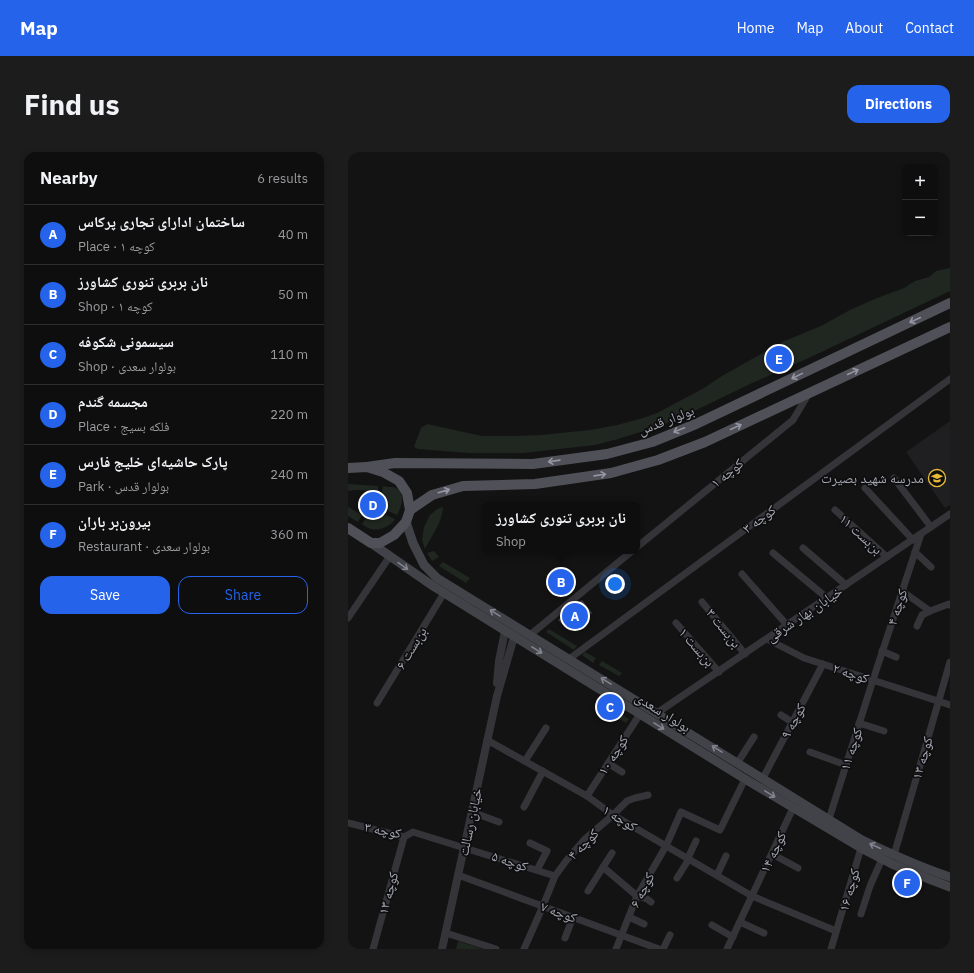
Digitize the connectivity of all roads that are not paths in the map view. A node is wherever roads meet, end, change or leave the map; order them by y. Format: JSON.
{"nodes":[{"id":1,"x":950,"y":303,"type":"edge"},
{"id":2,"x":950,"y":327,"type":"edge"},
{"id":3,"x":950,"y":380,"type":"edge"},
{"id":4,"x":809,"y":393,"type":"junction"},
{"id":5,"x":348,"y":467,"type":"edge"},
{"id":6,"x":367,"y":467,"type":"junction"},
{"id":7,"x":894,"y":478,"type":"dead end"},
{"id":8,"x":865,"y":488,"type":"dead end"},
{"id":9,"x":410,"y":510,"type":"junction"},
{"id":10,"x":835,"y":510,"type":"dead end"},
{"id":11,"x":949,"y":515,"type":"edge"},
{"id":12,"x":406,"y":522,"type":"junction"},
{"id":13,"x":931,"y":527,"type":"junction"},
{"id":14,"x":348,"y":528,"type":"edge"},
{"id":15,"x":921,"y":534,"type":"junction"},
{"id":16,"x":912,"y":540,"type":"junction"},
{"id":17,"x":371,"y":543,"type":"junction"},
{"id":18,"x":640,"y":544,"type":"edge"},
{"id":19,"x":803,"y":548,"type":"dead end"},
{"id":20,"x":915,"y":552,"type":"junction"},
{"id":21,"x":773,"y":553,"type":"dead end"},
{"id":22,"x":628,"y":554,"type":"edge"},
{"id":23,"x":390,"y":556,"type":"junction"},
{"id":24,"x":887,"y":557,"type":"junction"},
{"id":25,"x":932,"y":567,"type":"dead end"},
{"id":26,"x":742,"y":574,"type":"dead end"},
{"id":27,"x":846,"y":585,"type":"junction"},
{"id":28,"x":902,"y":591,"type":"junction"},
{"id":29,"x":444,"y":593,"type":"junction"},
{"id":30,"x":827,"y":598,"type":"junction"},
{"id":31,"x":702,"y":602,"type":"dead end"},
{"id":32,"x":950,"y":605,"type":"edge"},
{"id":33,"x":930,"y":611,"type":"junction"},
{"id":34,"x":348,"y":618,"type":"edge"},
{"id":35,"x":676,"y":623,"type":"dead end"},
{"id":36,"x":787,"y":625,"type":"junction"},
{"id":37,"x":916,"y":626,"type":"dead end"},
{"id":38,"x":504,"y":631,"type":"junction"},
{"id":39,"x":530,"y":634,"type":"junction"},
{"id":40,"x":514,"y":636,"type":"junction"},
{"id":41,"x":767,"y":639,"type":"junction"},
{"id":42,"x":882,"y":651,"type":"junction"},
{"id":43,"x":745,"y":654,"type":"junction"},
{"id":44,"x":896,"y":657,"type":"dead end"},
{"id":45,"x":569,"y":659,"type":"junction"},
{"id":46,"x":950,"y":662,"type":"edge"},
{"id":47,"x":823,"y":664,"type":"junction"},
{"id":48,"x":719,"y":672,"type":"junction"},
{"id":49,"x":873,"y":680,"type":"junction"},
{"id":50,"x":496,"y":696,"type":"junction"},
{"id":51,"x":938,"y":702,"type":"junction"},
{"id":52,"x":377,"y":703,"type":"dead end"},
{"id":53,"x":950,"y":706,"type":"edge"},
{"id":54,"x":657,"y":713,"type":"junction"},
{"id":55,"x":640,"y":714,"type":"junction"},
{"id":56,"x":781,"y":715,"type":"dead end"},
{"id":57,"x":792,"y":722,"type":"junction"},
{"id":58,"x":859,"y":723,"type":"junction"},
{"id":59,"x":546,"y":728,"type":"dead end"},
{"id":60,"x":884,"y":731,"type":"dead end"},
{"id":61,"x":754,"y":737,"type":"dead end"},
{"id":62,"x":487,"y":740,"type":"junction"},
{"id":63,"x":810,"y":752,"type":"dead end"},
{"id":64,"x":525,"y":761,"type":"junction"},
{"id":65,"x":738,"y":762,"type":"junction"},
{"id":66,"x":608,"y":763,"type":"junction"},
{"id":67,"x":846,"y":765,"type":"junction"},
{"id":68,"x":543,"y":772,"type":"junction"},
{"id":69,"x":622,"y":772,"type":"dead end"},
{"id":70,"x":745,"y":778,"type":"junction"},
{"id":71,"x":763,"y":778,"type":"junction"},
{"id":72,"x":648,"y":795,"type":"dead end"},
{"id":73,"x":587,"y":796,"type":"junction"},
{"id":74,"x":524,"y":807,"type":"dead end"},
{"id":75,"x":793,"y":808,"type":"junction"},
{"id":76,"x":472,"y":812,"type":"junction"},
{"id":77,"x":613,"y":815,"type":"junction"},
{"id":78,"x":829,"y":819,"type":"junction"},
{"id":79,"x":499,"y":822,"type":"dead end"},
{"id":80,"x":348,"y":823,"type":"edge"},
{"id":81,"x":404,"y":837,"type":"junction"},
{"id":82,"x":696,"y":840,"type":"dead end"},
{"id":83,"x":530,"y":843,"type":"dead end"},
{"id":84,"x":666,"y":846,"type":"junction"},
{"id":85,"x":464,"y":847,"type":"junction"},
{"id":86,"x":861,"y":848,"type":"junction"},
{"id":87,"x":612,"y":853,"type":"dead end"},
{"id":88,"x":772,"y":854,"type":"junction"},
{"id":89,"x":894,"y":855,"type":"junction"},
{"id":90,"x":726,"y":856,"type":"dead end"},
{"id":91,"x":688,"y":859,"type":"junction"},
{"id":92,"x":882,"y":859,"type":"junction"},
{"id":93,"x":603,"y":868,"type":"junction"},
{"id":94,"x":798,"y":868,"type":"dead end"},
{"id":95,"x":537,"y":870,"type":"junction"},
{"id":96,"x":458,"y":875,"type":"junction"},
{"id":97,"x":717,"y":875,"type":"junction"},
{"id":98,"x":555,"y":876,"type":"junction"},
{"id":99,"x":950,"y":877,"type":"edge"},
{"id":100,"x":677,"y":878,"type":"dead end"},
{"id":101,"x":950,"y":887,"type":"edge"},
{"id":102,"x":588,"y":891,"type":"dead end"},
{"id":103,"x":637,"y":896,"type":"junction"},
{"id":104,"x":752,"y":896,"type":"junction"},
{"id":105,"x":651,"y":902,"type":"dead end"},
{"id":106,"x":543,"y":906,"type":"junction"},
{"id":107,"x":861,"y":914,"type":"dead end"},
{"id":108,"x":573,"y":917,"type":"junction"},
{"id":109,"x":629,"y":917,"type":"junction"},
{"id":110,"x":740,"y":922,"type":"junction"},
{"id":111,"x":644,"y":924,"type":"dead end"},
{"id":112,"x":712,"y":925,"type":"dead end"},
{"id":113,"x":836,"y":931,"type":"junction"},
{"id":114,"x":446,"y":933,"type":"junction"},
{"id":115,"x":764,"y":933,"type":"dead end"},
{"id":116,"x":622,"y":935,"type":"junction"},
{"id":117,"x":670,"y":935,"type":"dead end"},
{"id":118,"x":733,"y":937,"type":"junction"},
{"id":119,"x":565,"y":938,"type":"dead end"},
{"id":120,"x":373,"y":949,"type":"edge"},
{"id":121,"x":442,"y":949,"type":"edge"},
{"id":122,"x":496,"y":949,"type":"edge"},
{"id":123,"x":524,"y":949,"type":"edge"},
{"id":124,"x":616,"y":949,"type":"edge"},
{"id":125,"x":659,"y":949,"type":"edge"},
{"id":126,"x":663,"y":949,"type":"edge"},
{"id":127,"x":727,"y":949,"type":"edge"},
{"id":128,"x":831,"y":949,"type":"edge"}],
"edges":[{"from":1,"to":6,"type":"main road","name":"بولوار قدس","one_way":true},
{"from":4,"to":2,"type":"main road","one_way":true},
{"from":3,"to":45,"type":"street","name":"کوچه ۳"},
{"from":9,"to":4,"type":"main road","one_way":true},
{"from":4,"to":18,"type":"street","name":"کوچه ۱"},
{"from":5,"to":6,"type":"main road"},
{"from":6,"to":9,"type":"main road"},
{"from":7,"to":13,"type":"street"},
{"from":8,"to":16,"type":"street"},
{"from":9,"to":12,"type":"main road"},
{"from":10,"to":24,"type":"street","name":"بن‌بست ۱۱"},
{"from":11,"to":13,"type":"street","name":"خیابان بهار شرقی"},
{"from":12,"to":17,"type":"main road"},
{"from":39,"to":12,"type":"main road","name":"بولوار سعدی","one_way":true},
{"from":13,"to":15,"type":"street","name":"خیابان بهار شرقی"},
{"from":14,"to":17,"type":"main road"},
{"from":15,"to":16,"type":"street","name":"خیابان بهار شرقی"},
{"from":15,"to":20,"type":"street","name":"کوچه ۴"},
{"from":16,"to":24,"type":"street","name":"خیابان بهار شرقی"},
{"from":17,"to":23,"type":"main road","name":"بولوار سعدی"},
{"from":19,"to":27,"type":"street"},
{"from":20,"to":25,"type":"street"},
{"from":20,"to":28,"type":"street","name":"کوچه ۴"},
{"from":21,"to":30,"type":"street"},
{"from":22,"to":39,"type":"street"},
{"from":23,"to":29,"type":"main road","name":"بولوار سعدی","one_way":true},
{"from":23,"to":34,"type":"street"},
{"from":24,"to":27,"type":"street","name":"خیابان بهار شرقی"},
{"from":26,"to":36,"type":"street"},
{"from":27,"to":30,"type":"street","name":"خیابان بهار شرقی"},
{"from":28,"to":33,"type":"street"},
{"from":28,"to":42,"type":"street","name":"کوچه ۴"},
{"from":29,"to":38,"type":"main road","name":"بولوار سعدی"},
{"from":29,"to":52,"type":"street","name":"بن‌بست ۶"},
{"from":30,"to":36,"type":"street","name":"خیابان بهار شرقی"},
{"from":31,"to":43,"type":"street","name":"بن‌بست ۳"},
{"from":32,"to":33,"type":"street"},
{"from":33,"to":37,"type":"street"},
{"from":35,"to":48,"type":"street","name":"بن‌بست ۱"},
{"from":36,"to":41,"type":"street","name":"خیابان بهار شرقی"},
{"from":38,"to":40,"type":"main road","name":"بولوار سعدی"},
{"from":38,"to":50,"type":"street"},
{"from":39,"to":45,"type":"main road","name":"بولوار سعدی"},
{"from":40,"to":50,"type":"street"},
{"from":40,"to":55,"type":"main road","name":"بولوار سعدی","one_way":true},
{"from":41,"to":43,"type":"street","name":"خیابان بهار شرقی"},
{"from":41,"to":47,"type":"street","name":"کوچه ۲"},
{"from":42,"to":44,"type":"street"},
{"from":42,"to":49,"type":"street","name":"کوچه ۴"},
{"from":43,"to":48,"type":"street","name":"خیابان بهار شرقی"},
{"from":54,"to":45,"type":"main road","name":"بولوار سعدی","one_way":true},
{"from":46,"to":51,"type":"street","name":"کوچه ۱۳"},
{"from":47,"to":49,"type":"street","name":"کوچه ۲"},
{"from":47,"to":57,"type":"street","name":"کوچه ۹"},
{"from":48,"to":54,"type":"street","name":"خیابان بهار شرقی"},
{"from":49,"to":51,"type":"street","name":"کوچه ۲"},
{"from":49,"to":58,"type":"street","name":"کوچه ۱۱"},
{"from":50,"to":62,"type":"street","name":"خیابان رسالت"},
{"from":51,"to":53,"type":"street"},
{"from":51,"to":89,"type":"street","name":"کوچه ۱۳"},
{"from":65,"to":54,"type":"main road","name":"بولوار سعدی","one_way":true},
{"from":55,"to":66,"type":"street","name":"کوچه ۱۰"},
{"from":55,"to":70,"type":"main road","name":"بولوار سعدی","one_way":true},
{"from":56,"to":57,"type":"street"},
{"from":57,"to":71,"type":"street","name":"کوچه ۹"},
{"from":58,"to":60,"type":"street"},
{"from":58,"to":67,"type":"street","name":"کوچه ۱۱"},
{"from":59,"to":64,"type":"street"},
{"from":61,"to":65,"type":"street"},
{"from":62,"to":64,"type":"street","name":"کوچه ۱"},
{"from":62,"to":76,"type":"street","name":"خیابان رسالت"},
{"from":63,"to":67,"type":"street"},
{"from":64,"to":68,"type":"street","name":"کوچه ۱"},
{"from":65,"to":71,"type":"main road","name":"بولوار سعدی"},
{"from":66,"to":69,"type":"street"},
{"from":66,"to":73,"type":"street","name":"کوچه ۱۰"},
{"from":67,"to":78,"type":"street","name":"کوچه ۱۱"},
{"from":68,"to":73,"type":"street","name":"کوچه ۱"},
{"from":68,"to":74,"type":"street"},
{"from":70,"to":75,"type":"main road","name":"بولوار سعدی","one_way":true},
{"from":70,"to":84,"type":"street"},
{"from":71,"to":78,"type":"main road","name":"بولوار سعدی"},
{"from":72,"to":77,"type":"street","name":"کوچه ۴"},
{"from":73,"to":77,"type":"street","name":"کوچه ۱"},
{"from":75,"to":86,"type":"main road","name":"بولوار سعدی"},
{"from":75,"to":88,"type":"street","name":"کوچه ۱۴"},
{"from":76,"to":79,"type":"street"},
{"from":76,"to":85,"type":"street","name":"خیابان رسالت"},
{"from":77,"to":84,"type":"street","name":"کوچه ۱"},
{"from":77,"to":98,"type":"street","name":"کوچه ۴"},
{"from":89,"to":78,"type":"main road","name":"بولوار سعدی","one_way":true},
{"from":80,"to":81,"type":"street","name":"کوچه ۳"},
{"from":81,"to":85,"type":"street","name":"کوچه ۳"},
{"from":81,"to":120,"type":"street","name":"کوچه ۱۳"},
{"from":82,"to":91,"type":"street"},
{"from":83,"to":95,"type":"street"},
{"from":84,"to":91,"type":"street","name":"کوچه ۱"},
{"from":84,"to":103,"type":"street","name":"کوچه ۶"},
{"from":85,"to":95,"type":"street","name":"کوچه ۵"},
{"from":85,"to":96,"type":"street","name":"خیابان رسالت"},
{"from":86,"to":92,"type":"main road","name":"بولوار سعدی"},
{"from":86,"to":113,"type":"street","name":"کوچه ۱۶"},
{"from":87,"to":93,"type":"street"},
{"from":88,"to":94,"type":"street"},
{"from":88,"to":104,"type":"street","name":"کوچه ۱۴"},
{"from":89,"to":99,"type":"main road","name":"بولوار سعدی"},
{"from":90,"to":97,"type":"street"},
{"from":91,"to":97,"type":"street","name":"کوچه ۱"},
{"from":91,"to":100,"type":"street"},
{"from":92,"to":101,"type":"main road","name":"بولوار سعدی"},
{"from":92,"to":107,"type":"street"},
{"from":93,"to":102,"type":"street"},
{"from":93,"to":103,"type":"street"},
{"from":95,"to":98,"type":"street","name":"کوچه ۵"},
{"from":96,"to":106,"type":"street","name":"کوچه ۷"},
{"from":96,"to":114,"type":"street","name":"خیابان رسالت"},
{"from":97,"to":104,"type":"street","name":"کوچه ۱"},
{"from":98,"to":106,"type":"street","name":"کوچه ۴"},
{"from":103,"to":105,"type":"street"},
{"from":103,"to":109,"type":"street","name":"کوچه ۶"},
{"from":104,"to":110,"type":"street","name":"کوچه ۱۴"},
{"from":104,"to":113,"type":"street","name":"کوچه ۱"},
{"from":106,"to":108,"type":"street","name":"کوچه ۷"},
{"from":106,"to":123,"type":"street","name":"کوچه ۴"},
{"from":108,"to":116,"type":"street","name":"کوچه ۷"},
{"from":108,"to":119,"type":"street"},
{"from":109,"to":111,"type":"street"},
{"from":109,"to":116,"type":"street","name":"کوچه ۶"},
{"from":110,"to":115,"type":"street"},
{"from":110,"to":118,"type":"street","name":"کوچه ۱۴"},
{"from":112,"to":118,"type":"street"},
{"from":113,"to":128,"type":"street","name":"کوچه ۱۶"},
{"from":114,"to":121,"type":"street","name":"خیابان رسالت"},
{"from":114,"to":122,"type":"street"},
{"from":116,"to":124,"type":"street","name":"کوچه ۶"},
{"from":116,"to":125,"type":"street","name":"کوچه ۷"},
{"from":117,"to":126,"type":"street"},
{"from":118,"to":127,"type":"street","name":"کوچه ۱۴"}]}
